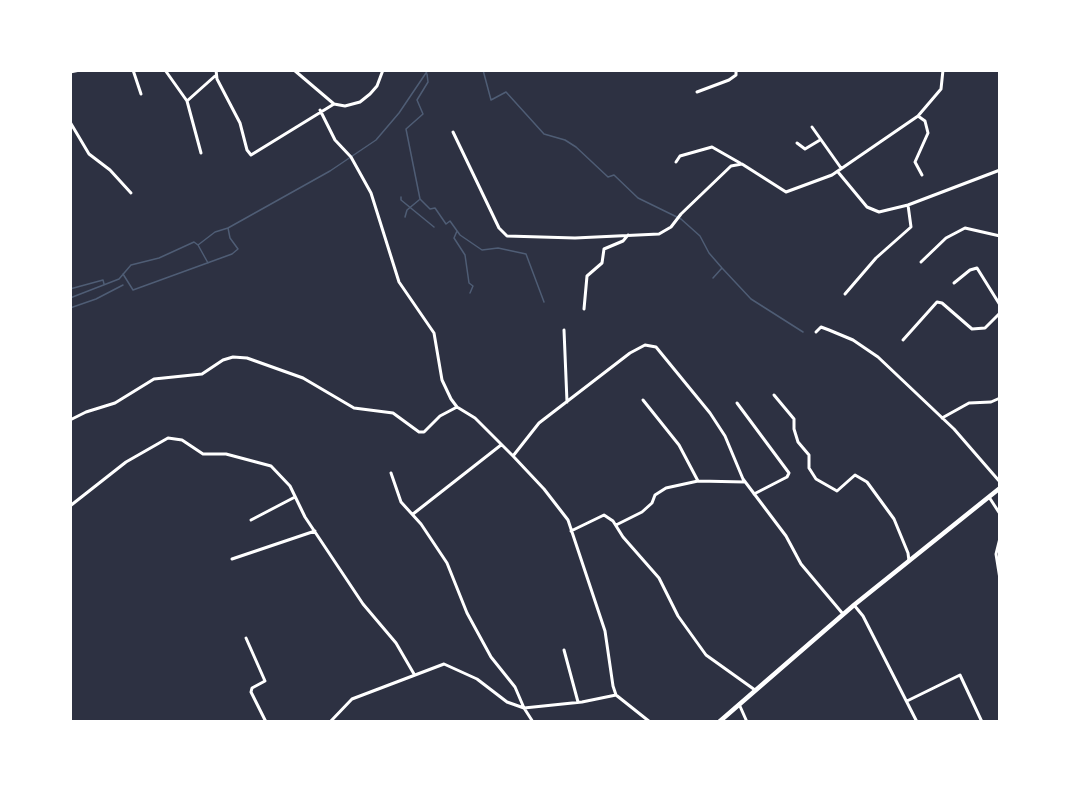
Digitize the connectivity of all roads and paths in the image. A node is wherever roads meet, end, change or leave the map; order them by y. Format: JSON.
{"nodes":[{"id":1,"x":80,"y":70,"type":"edge"},
{"id":2,"x":133,"y":70,"type":"edge"},
{"id":3,"x":165,"y":70,"type":"edge"},
{"id":4,"x":216,"y":70,"type":"edge"},
{"id":5,"x":294,"y":70,"type":"edge"},
{"id":6,"x":383,"y":70,"type":"edge"},
{"id":7,"x":736,"y":70,"type":"edge"},
{"id":8,"x":943,"y":70,"type":"edge"},
{"id":9,"x":70,"y":72,"type":"edge"},
{"id":10,"x":215,"y":76,"type":"junction"},
{"id":11,"x":697,"y":92,"type":"dead end"},
{"id":12,"x":141,"y":94,"type":"dead end"},
{"id":13,"x":187,"y":101,"type":"junction"},
{"id":14,"x":334,"y":104,"type":"junction"},
{"id":15,"x":320,"y":110,"type":"junction"},
{"id":16,"x":918,"y":116,"type":"junction"},
{"id":17,"x":70,"y":122,"type":"edge"},
{"id":18,"x":812,"y":127,"type":"dead end"},
{"id":19,"x":453,"y":132,"type":"dead end"},
{"id":20,"x":820,"y":140,"type":"junction"},
{"id":21,"x":797,"y":143,"type":"dead end"},
{"id":22,"x":201,"y":153,"type":"dead end"},
{"id":23,"x":676,"y":162,"type":"dead end"},
{"id":24,"x":742,"y":164,"type":"junction"},
{"id":25,"x":840,"y":170,"type":"junction"},
{"id":26,"x":999,"y":170,"type":"edge"},
{"id":27,"x":922,"y":175,"type":"dead end"},
{"id":28,"x":131,"y":193,"type":"dead end"},
{"id":29,"x":908,"y":205,"type":"junction"},
{"id":30,"x":628,"y":235,"type":"junction"},
{"id":31,"x":999,"y":236,"type":"edge"},
{"id":32,"x":921,"y":262,"type":"dead end"},
{"id":33,"x":954,"y":283,"type":"dead end"},
{"id":34,"x":845,"y":294,"type":"dead end"},
{"id":35,"x":999,"y":304,"type":"edge"},
{"id":36,"x":584,"y":309,"type":"dead end"},
{"id":37,"x":999,"y":313,"type":"edge"},
{"id":38,"x":564,"y":330,"type":"dead end"},
{"id":39,"x":816,"y":332,"type":"dead end"},
{"id":40,"x":903,"y":340,"type":"dead end"},
{"id":41,"x":774,"y":395,"type":"dead end"},
{"id":42,"x":999,"y":398,"type":"edge"},
{"id":43,"x":643,"y":400,"type":"dead end"},
{"id":44,"x":567,"y":402,"type":"junction"},
{"id":45,"x":737,"y":402,"type":"dead end"},
{"id":46,"x":457,"y":407,"type":"junction"},
{"id":47,"x":942,"y":418,"type":"junction"},
{"id":48,"x":70,"y":420,"type":"edge"},
{"id":49,"x":501,"y":445,"type":"junction"},
{"id":50,"x":513,"y":456,"type":"junction"},
{"id":51,"x":392,"y":473,"type":"dead end"},
{"id":52,"x":698,"y":481,"type":"junction"},
{"id":53,"x":745,"y":482,"type":"junction"},
{"id":54,"x":999,"y":482,"type":"edge"},
{"id":55,"x":999,"y":489,"type":"edge"},
{"id":56,"x":754,"y":494,"type":"junction"},
{"id":57,"x":295,"y":497,"type":"junction"},
{"id":58,"x":989,"y":497,"type":"junction"},
{"id":59,"x":70,"y":506,"type":"edge"},
{"id":60,"x":413,"y":514,"type":"junction"},
{"id":61,"x":999,"y":514,"type":"edge"},
{"id":62,"x":251,"y":520,"type":"dead end"},
{"id":63,"x":616,"y":525,"type":"junction"},
{"id":64,"x":315,"y":531,"type":"junction"},
{"id":65,"x":571,"y":531,"type":"junction"},
{"id":66,"x":999,"y":538,"type":"edge"},
{"id":67,"x":232,"y":559,"type":"dead end"},
{"id":68,"x":909,"y":563,"type":"junction"},
{"id":69,"x":999,"y":579,"type":"edge"},
{"id":70,"x":854,"y":605,"type":"junction"},
{"id":71,"x":843,"y":614,"type":"junction"},
{"id":72,"x":246,"y":638,"type":"dead end"},
{"id":73,"x":564,"y":650,"type":"dead end"},
{"id":74,"x":414,"y":674,"type":"junction"},
{"id":75,"x":757,"y":691,"type":"junction"},
{"id":76,"x":616,"y":694,"type":"junction"},
{"id":77,"x":907,"y":701,"type":"junction"},
{"id":78,"x":578,"y":702,"type":"junction"},
{"id":79,"x":740,"y":705,"type":"junction"},
{"id":80,"x":524,"y":708,"type":"junction"},
{"id":81,"x":266,"y":722,"type":"edge"},
{"id":82,"x":330,"y":722,"type":"edge"},
{"id":83,"x":533,"y":722,"type":"edge"},
{"id":84,"x":650,"y":722,"type":"edge"},
{"id":85,"x":719,"y":722,"type":"edge"},
{"id":86,"x":747,"y":722,"type":"edge"},
{"id":87,"x":917,"y":722,"type":"edge"},
{"id":88,"x":982,"y":722,"type":"edge"}],
"edges":[{"from":1,"to":9,"type":"street"},
{"from":2,"to":12,"type":"street"},
{"from":3,"to":13,"type":"street"},
{"from":4,"to":10,"type":"street"},
{"from":5,"to":14,"type":"street"},
{"from":6,"to":14,"type":"street"},
{"from":7,"to":11,"type":"street"},
{"from":8,"to":16,"type":"street"},
{"from":10,"to":13,"type":"street"},
{"from":10,"to":15,"type":"street"},
{"from":13,"to":22,"type":"street"},
{"from":14,"to":15,"type":"street"},
{"from":15,"to":46,"type":"street"},
{"from":16,"to":25,"type":"street"},
{"from":16,"to":27,"type":"street"},
{"from":17,"to":28,"type":"street"},
{"from":18,"to":20,"type":"street"},
{"from":19,"to":30,"type":"street"},
{"from":20,"to":21,"type":"street"},
{"from":20,"to":25,"type":"street"},
{"from":23,"to":24,"type":"street"},
{"from":24,"to":25,"type":"street"},
{"from":24,"to":30,"type":"street"},
{"from":25,"to":29,"type":"street"},
{"from":26,"to":29,"type":"street"},
{"from":29,"to":34,"type":"street"},
{"from":30,"to":36,"type":"street"},
{"from":31,"to":32,"type":"street"},
{"from":33,"to":35,"type":"street"},
{"from":37,"to":40,"type":"street"},
{"from":38,"to":44,"type":"street"},
{"from":39,"to":47,"type":"street"},
{"from":41,"to":68,"type":"street"},
{"from":42,"to":47,"type":"street"},
{"from":43,"to":52,"type":"street"},
{"from":44,"to":50,"type":"street"},
{"from":44,"to":53,"type":"street"},
{"from":45,"to":56,"type":"street"},
{"from":46,"to":48,"type":"street"},
{"from":46,"to":49,"type":"street"},
{"from":47,"to":54,"type":"street"},
{"from":49,"to":50,"type":"street"},
{"from":49,"to":60,"type":"street"},
{"from":50,"to":65,"type":"street"},
{"from":51,"to":60,"type":"street"},
{"from":52,"to":53,"type":"street"},
{"from":52,"to":63,"type":"street"},
{"from":53,"to":56,"type":"street"},
{"from":55,"to":58,"type":"main road"},
{"from":56,"to":71,"type":"street"},
{"from":57,"to":59,"type":"street"},
{"from":57,"to":62,"type":"street"},
{"from":57,"to":64,"type":"street"},
{"from":58,"to":61,"type":"street"},
{"from":58,"to":68,"type":"main road"},
{"from":60,"to":80,"type":"street"},
{"from":63,"to":65,"type":"street"},
{"from":63,"to":75,"type":"street"},
{"from":64,"to":67,"type":"street"},
{"from":64,"to":74,"type":"street"},
{"from":65,"to":76,"type":"street"},
{"from":66,"to":69,"type":"street"},
{"from":68,"to":70,"type":"main road"},
{"from":70,"to":71,"type":"main road"},
{"from":70,"to":77,"type":"street"},
{"from":71,"to":75,"type":"main road"},
{"from":72,"to":81,"type":"street"},
{"from":73,"to":78,"type":"street"},
{"from":74,"to":80,"type":"street"},
{"from":74,"to":82,"type":"street"},
{"from":75,"to":79,"type":"main road"},
{"from":76,"to":78,"type":"street"},
{"from":76,"to":84,"type":"street"},
{"from":77,"to":87,"type":"street"},
{"from":77,"to":88,"type":"street"},
{"from":78,"to":80,"type":"street"},
{"from":79,"to":85,"type":"main road"},
{"from":79,"to":86,"type":"street"},
{"from":80,"to":83,"type":"street"}]}
